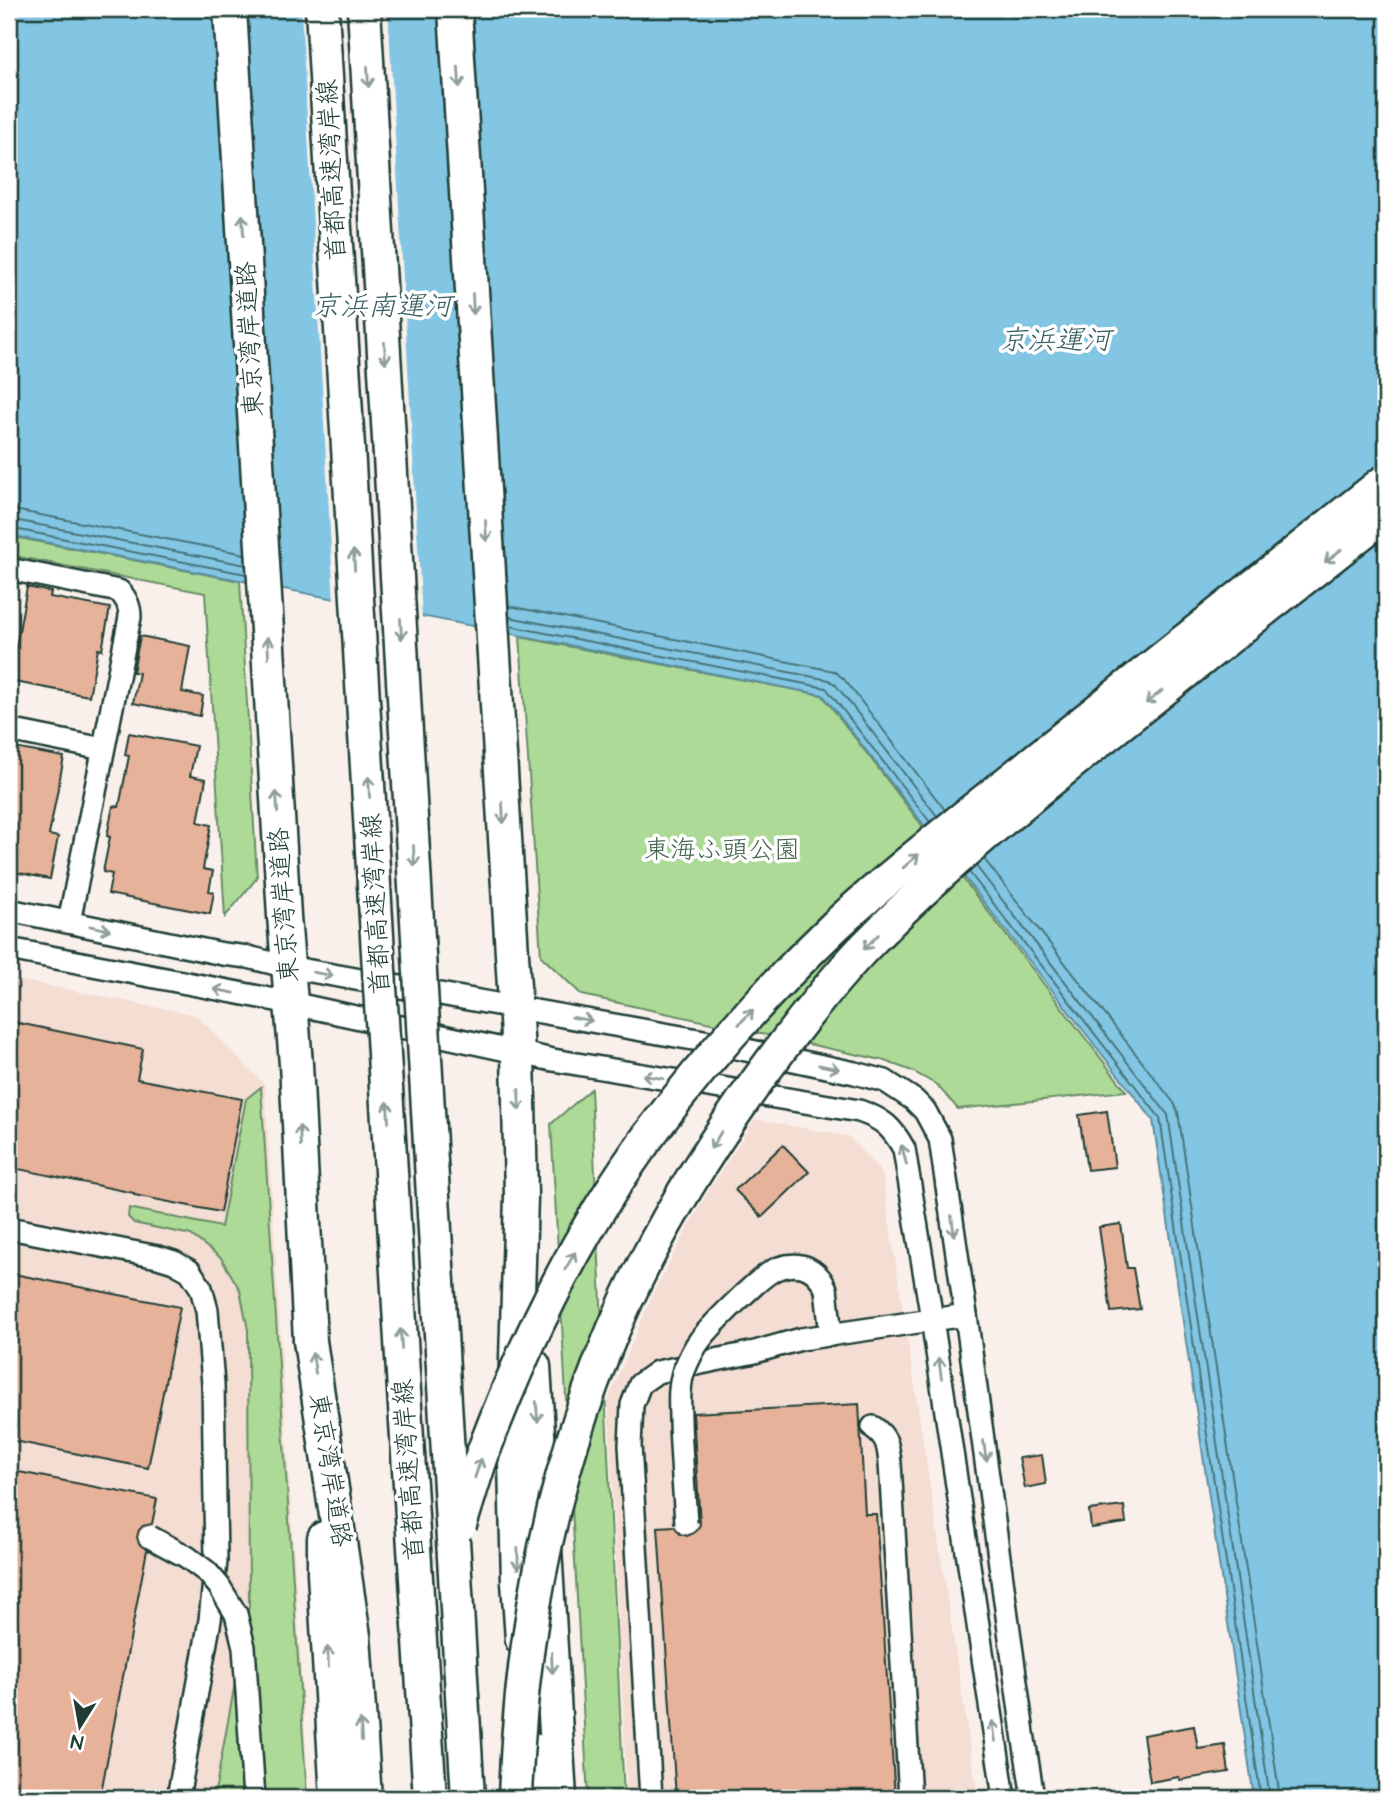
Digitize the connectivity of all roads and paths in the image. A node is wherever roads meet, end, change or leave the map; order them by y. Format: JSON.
{"nodes":[{"id":1,"x":230,"y":9,"type":"edge"},
{"id":2,"x":322,"y":9,"type":"edge"},
{"id":3,"x":364,"y":9,"type":"edge"},
{"id":4,"x":455,"y":9,"type":"edge"},
{"id":5,"x":1386,"y":480,"type":"edge"},
{"id":6,"x":1386,"y":514,"type":"edge"},
{"id":7,"x":9,"y":569,"type":"edge"},
{"id":8,"x":9,"y":730,"type":"edge"},
{"id":9,"x":103,"y":749,"type":"junction"},
{"id":10,"x":9,"y":910,"type":"edge"},
{"id":11,"x":69,"y":922,"type":"junction"},
{"id":12,"x":9,"y":949,"type":"edge"},
{"id":13,"x":288,"y":967,"type":"junction"},
{"id":14,"x":291,"y":1003,"type":"junction"},
{"id":15,"x":515,"y":1007,"type":"junction"},
{"id":16,"x":518,"y":1053,"type":"junction"},
{"id":17,"x":520,"y":1197,"type":"junction"},
{"id":18,"x":9,"y":1228,"type":"edge"},
{"id":19,"x":966,"y":1315,"type":"junction"},
{"id":20,"x":932,"y":1319,"type":"junction"},
{"id":21,"x":831,"y":1335,"type":"junction"},
{"id":22,"x":873,"y":1427,"type":"dead end"},
{"id":23,"x":325,"y":1430,"type":"junction"},
{"id":24,"x":686,"y":1523,"type":"dead end"},
{"id":25,"x":150,"y":1536,"type":"dead end"},
{"id":26,"x":178,"y":1798,"type":"edge"},
{"id":27,"x":254,"y":1798,"type":"edge"},
{"id":28,"x":337,"y":1798,"type":"edge"},
{"id":29,"x":365,"y":1798,"type":"edge"},
{"id":30,"x":411,"y":1798,"type":"edge"},
{"id":31,"x":430,"y":1798,"type":"edge"},
{"id":32,"x":468,"y":1798,"type":"edge"},
{"id":33,"x":515,"y":1798,"type":"edge"},
{"id":34,"x":532,"y":1798,"type":"edge"},
{"id":35,"x":560,"y":1798,"type":"edge"},
{"id":36,"x":651,"y":1798,"type":"edge"},
{"id":37,"x":910,"y":1798,"type":"edge"},
{"id":38,"x":1004,"y":1798,"type":"edge"},
{"id":39,"x":1033,"y":1798,"type":"edge"}],
"edges":[{"from":13,"to":1,"type":"highway","name":"東京湾岸道路","one_way":true},
{"from":31,"to":2,"type":"highway","name":"首都高速湾岸線","one_way":true,"bridge":true},
{"from":3,"to":32,"type":"highway","name":"首都高速湾岸線","one_way":true,"bridge":true},
{"from":4,"to":15,"type":"highway","one_way":true},
{"from":30,"to":5,"type":"highway","one_way":true,"bridge":true},
{"from":6,"to":33,"type":"highway","one_way":true,"bridge":true},
{"from":7,"to":9,"type":"street"},
{"from":8,"to":9,"type":"street"},
{"from":9,"to":11,"type":"street"},
{"from":10,"to":11,"type":"street"},
{"from":11,"to":13,"type":"street","one_way":true},
{"from":14,"to":12,"type":"street","one_way":true},
{"from":13,"to":14,"type":"highway","name":"東京湾岸道路"},
{"from":13,"to":15,"type":"street","one_way":true},
{"from":14,"to":16,"type":"street"},
{"from":23,"to":14,"type":"highway","name":"東京湾岸道路","one_way":true},
{"from":15,"to":16,"type":"highway"},
{"from":15,"to":19,"type":"street","one_way":true},
{"from":16,"to":17,"type":"highway","one_way":true},
{"from":20,"to":16,"type":"street","one_way":true},
{"from":17,"to":34,"type":"highway","one_way":true},
{"from":17,"to":35,"type":"highway","one_way":true},
{"from":18,"to":26,"type":"street"},
{"from":19,"to":20,"type":"street"},
{"from":19,"to":39,"type":"street","one_way":true},
{"from":20,"to":21,"type":"street"},
{"from":38,"to":20,"type":"street","one_way":true},
{"from":21,"to":24,"type":"street","bridge":true},
{"from":21,"to":36,"type":"street"},
{"from":22,"to":37,"type":"street"},
{"from":28,"to":23,"type":"highway","one_way":true},
{"from":29,"to":23,"type":"highway","name":"東京湾岸道路","one_way":true},
{"from":25,"to":27,"type":"street","bridge":true}]}
